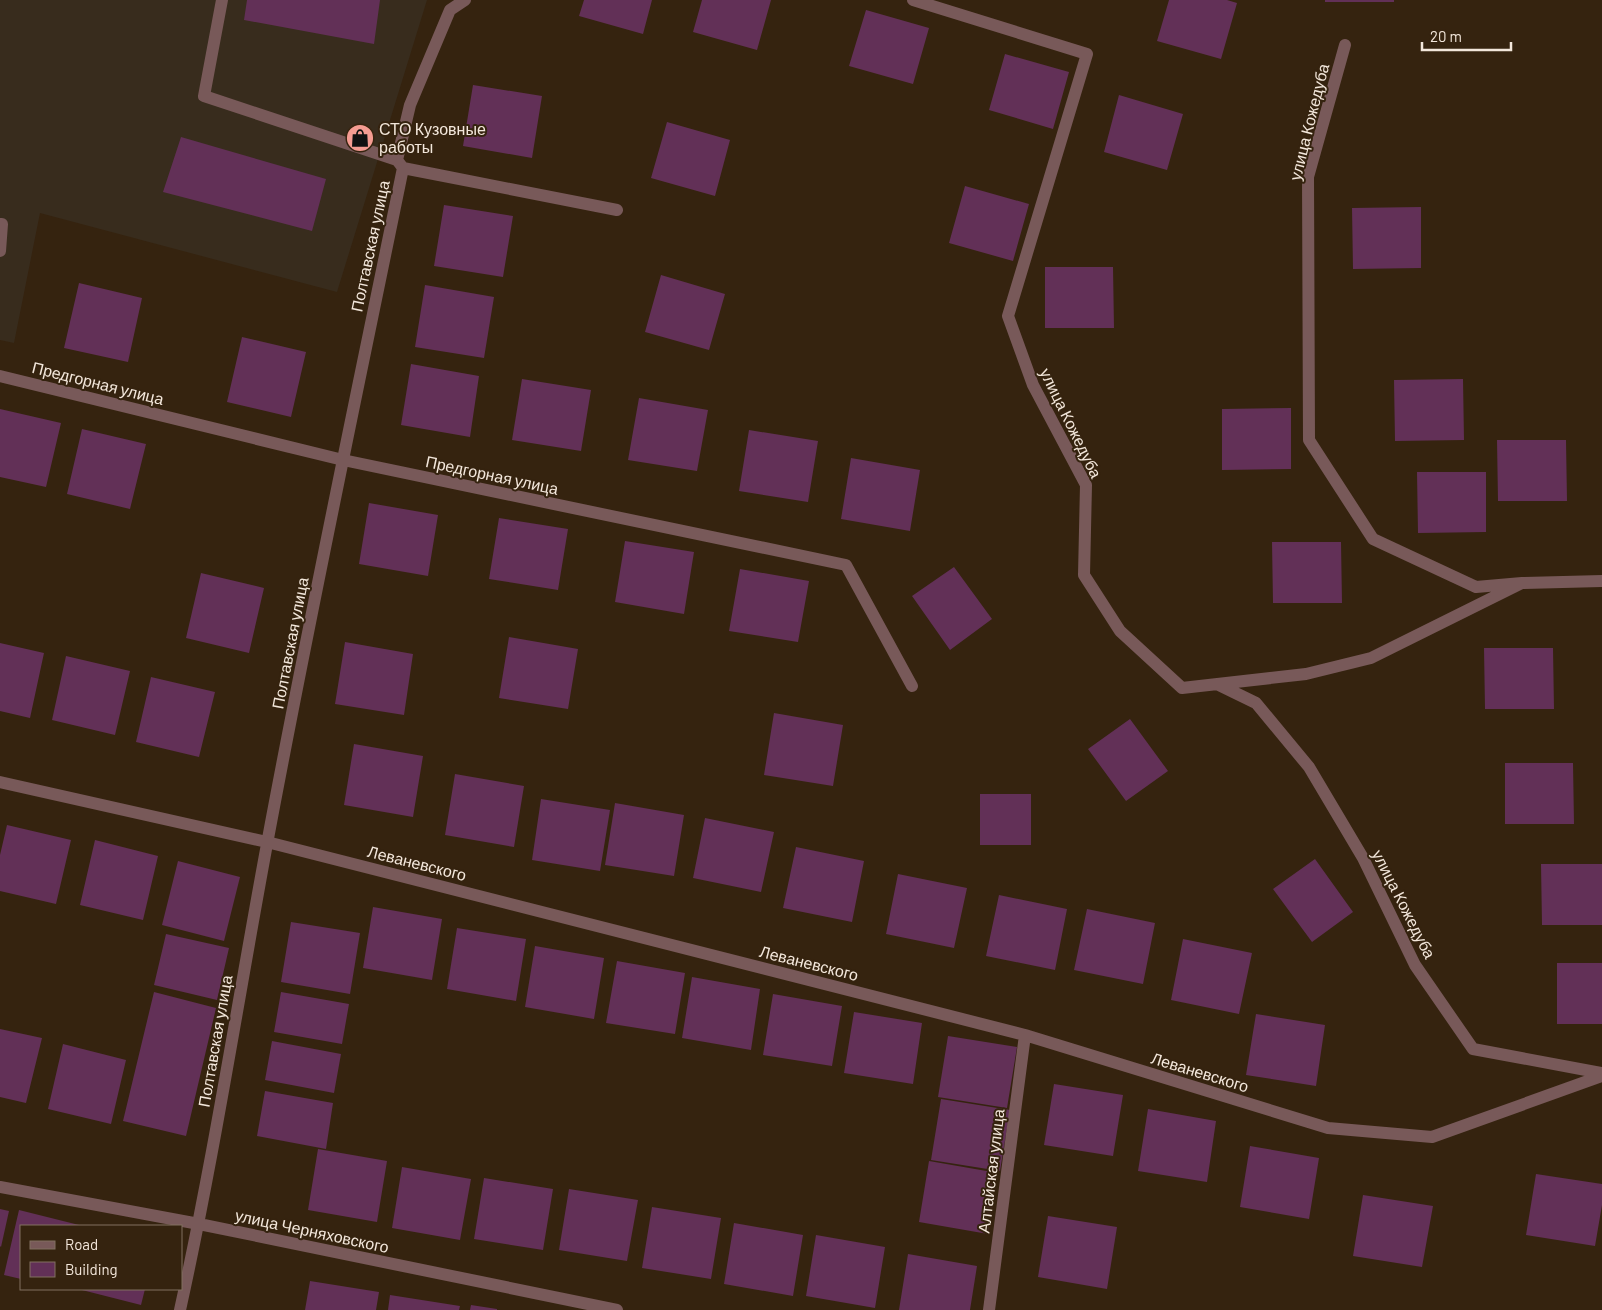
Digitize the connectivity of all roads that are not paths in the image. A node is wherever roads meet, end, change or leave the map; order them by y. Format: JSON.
{"nodes":[{"id":1,"x":222,"y":0,"type":"edge"},
{"id":2,"x":465,"y":0,"type":"edge"},
{"id":3,"x":913,"y":0,"type":"edge"},
{"id":4,"x":451,"y":5,"type":"edge"},
{"id":5,"x":1345,"y":45,"type":"dead end"},
{"id":6,"x":400,"y":164,"type":"junction"},
{"id":7,"x":617,"y":210,"type":"dead end"},
{"id":8,"x":0,"y":224,"type":"edge"},
{"id":9,"x":0,"y":252,"type":"edge"},
{"id":10,"x":0,"y":376,"type":"edge"},
{"id":11,"x":343,"y":460,"type":"junction"},
{"id":12,"x":1602,"y":581,"type":"edge"},
{"id":13,"x":1522,"y":583,"type":"junction"},
{"id":14,"x":1217,"y":684,"type":"junction"},
{"id":15,"x":912,"y":686,"type":"dead end"},
{"id":16,"x":0,"y":782,"type":"edge"},
{"id":17,"x":267,"y":842,"type":"junction"},
{"id":18,"x":1025,"y":1035,"type":"junction"},
{"id":19,"x":1602,"y":1074,"type":"edge"},
{"id":20,"x":0,"y":1187,"type":"edge"},
{"id":21,"x":199,"y":1224,"type":"junction"},
{"id":22,"x":180,"y":1310,"type":"edge"},
{"id":23,"x":617,"y":1310,"type":"edge"},
{"id":24,"x":989,"y":1310,"type":"edge"}],
"edges":[{"from":1,"to":6,"type":"street"},
{"from":2,"to":4,"type":"street","name":"Полтавская улица"},
{"from":3,"to":14,"type":"street","name":"улица Кожедуба"},
{"from":4,"to":6,"type":"street","name":"Полтавская улица"},
{"from":5,"to":13,"type":"street","name":"улица Кожедуба"},
{"from":6,"to":7,"type":"street"},
{"from":6,"to":11,"type":"street","name":"Полтавская улица"},
{"from":8,"to":9,"type":"street"},
{"from":10,"to":11,"type":"street","name":"Предгорная улица"},
{"from":11,"to":15,"type":"street","name":"Предгорная улица"},
{"from":11,"to":17,"type":"street","name":"Полтавская улица"},
{"from":12,"to":13,"type":"street","name":"улица Кожедуба"},
{"from":13,"to":14,"type":"street","name":"улица Кожедуба"},
{"from":14,"to":19,"type":"street","name":"улица Кожедуба"},
{"from":16,"to":17,"type":"street","name":"Леваневского"},
{"from":17,"to":18,"type":"street","name":"Леваневского"},
{"from":17,"to":21,"type":"street","name":"Полтавская улица"},
{"from":18,"to":19,"type":"street","name":"Леваневского"},
{"from":18,"to":24,"type":"street","name":"Алтайская улица"},
{"from":20,"to":21,"type":"street","name":"улица Черняховского"},
{"from":21,"to":22,"type":"street","name":"Полтавская улица"},
{"from":21,"to":23,"type":"street","name":"улица Черняховского"}]}
